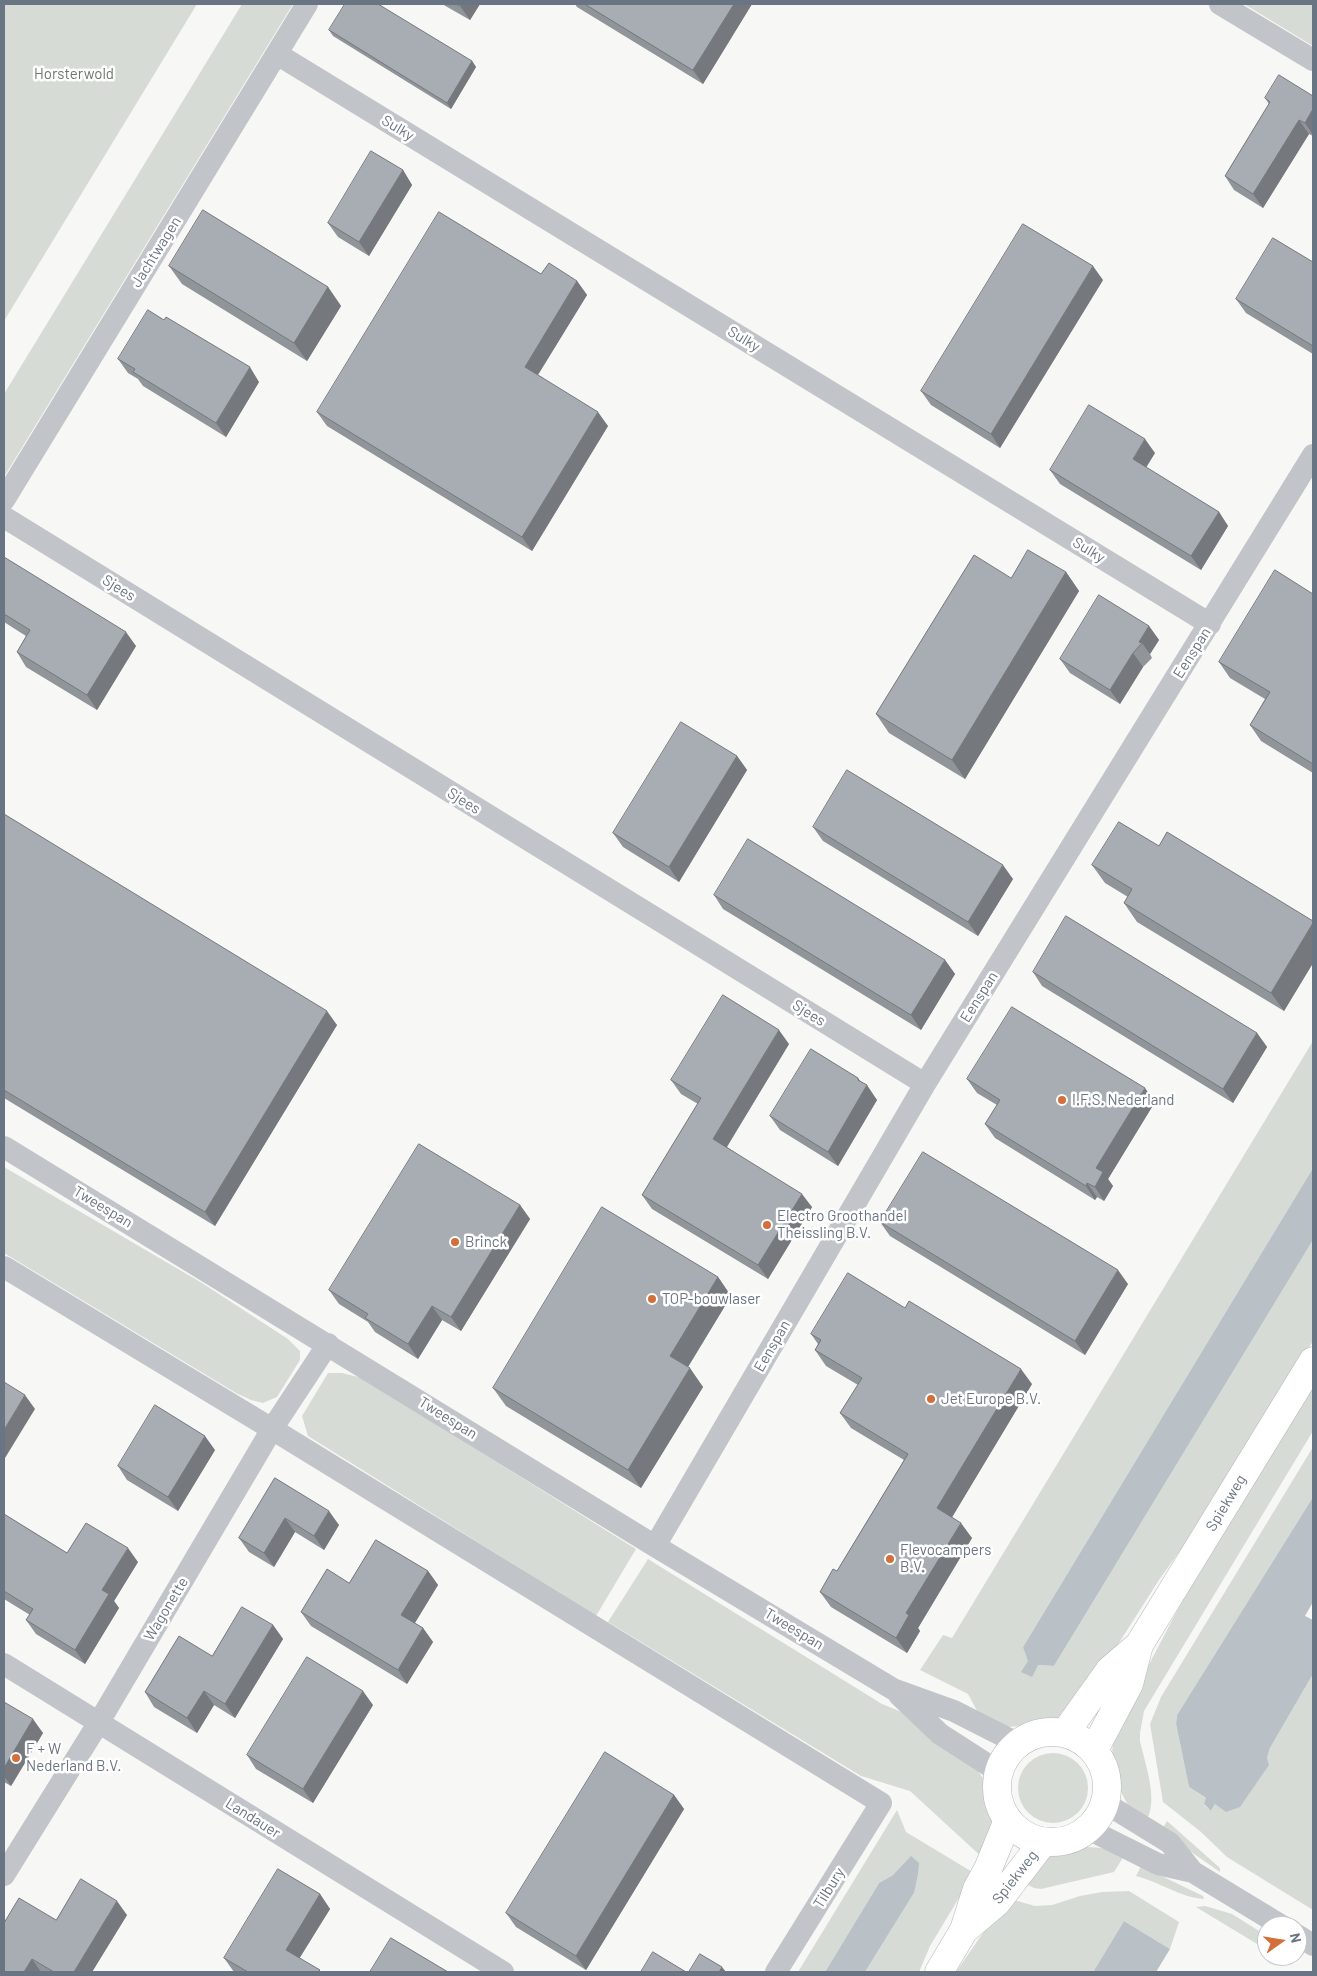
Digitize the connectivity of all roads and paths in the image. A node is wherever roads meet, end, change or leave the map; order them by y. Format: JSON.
{"nodes":[{"id":1,"x":308,"y":4,"type":"edge"},
{"id":2,"x":1220,"y":4,"type":"edge"},
{"id":3,"x":277,"y":54,"type":"junction"},
{"id":4,"x":1313,"y":60,"type":"edge"},
{"id":5,"x":1313,"y":455,"type":"edge"},
{"id":6,"x":4,"y":500,"type":"edge"},
{"id":7,"x":4,"y":517,"type":"edge"},
{"id":8,"x":1210,"y":624,"type":"junction"},
{"id":9,"x":925,"y":1084,"type":"junction"},
{"id":10,"x":4,"y":1147,"type":"edge"},
{"id":11,"x":4,"y":1268,"type":"edge"},
{"id":12,"x":328,"y":1344,"type":"junction"},
{"id":13,"x":1313,"y":1361,"type":"edge"},
{"id":14,"x":272,"y":1429,"type":"junction"},
{"id":15,"x":655,"y":1546,"type":"junction"},
{"id":16,"x":1139,"y":1645,"type":"junction"},
{"id":17,"x":4,"y":1664,"type":"edge"},
{"id":18,"x":893,"y":1689,"type":"junction"},
{"id":19,"x":99,"y":1722,"type":"junction"},
{"id":20,"x":1066,"y":1733,"type":"junction"},
{"id":21,"x":1017,"y":1744,"type":"junction"},
{"id":22,"x":1094,"y":1750,"type":"junction"},
{"id":23,"x":999,"y":1772,"type":"junction"},
{"id":24,"x":1105,"y":1802,"type":"junction"},
{"id":25,"x":1008,"y":1820,"type":"junction"},
{"id":26,"x":1088,"y":1829,"type":"junction"},
{"id":27,"x":1043,"y":1842,"type":"junction"},
{"id":28,"x":1192,"y":1872,"type":"junction"},
{"id":29,"x":4,"y":1875,"type":"edge"},
{"id":30,"x":1265,"y":1916,"type":"edge"},
{"id":31,"x":964,"y":1930,"type":"junction"},
{"id":32,"x":503,"y":1972,"type":"edge"},
{"id":33,"x":776,"y":1972,"type":"edge"},
{"id":34,"x":939,"y":1972,"type":"edge"}],
"edges":[{"from":1,"to":3,"type":"street","name":"Jachtwagen"},
{"from":2,"to":4,"type":"street"},
{"from":3,"to":6,"type":"street","name":"Jachtwagen"},
{"from":3,"to":8,"type":"street","name":"Sulky"},
{"from":5,"to":8,"type":"street","name":"Eenspan"},
{"from":7,"to":9,"type":"street","name":"Sjees"},
{"from":8,"to":9,"type":"street","name":"Eenspan"},
{"from":9,"to":15,"type":"street","name":"Eenspan"},
{"from":10,"to":12,"type":"street","name":"Tweespan"},
{"from":11,"to":14,"type":"street"},
{"from":12,"to":14,"type":"street","name":"Wagonette"},
{"from":12,"to":15,"type":"street","name":"Tweespan"},
{"from":13,"to":16,"type":"main road","name":"Spiekweg"},
{"from":14,"to":19,"type":"street","name":"Wagonette"},
{"from":14,"to":33,"type":"street","name":"Tilbury"},
{"from":15,"to":18,"type":"street","name":"Tweespan"},
{"from":16,"to":20,"type":"main road","name":"Spiekweg"},
{"from":16,"to":22,"type":"main road","name":"Spiekweg"},
{"from":17,"to":19,"type":"street","name":"Landauer"},
{"from":18,"to":21,"type":"street","name":"Tweespan"},
{"from":18,"to":23,"type":"street","name":"Tweespan"},
{"from":19,"to":29,"type":"street","name":"Wagonette"},
{"from":19,"to":32,"type":"street","name":"Landauer"},
{"from":20,"to":21,"type":"main road"},
{"from":20,"to":22,"type":"main road"},
{"from":21,"to":23,"type":"main road"},
{"from":22,"to":24,"type":"main road"},
{"from":23,"to":25,"type":"main road"},
{"from":24,"to":26,"type":"main road"},
{"from":24,"to":28,"type":"street"},
{"from":25,"to":27,"type":"main road"},
{"from":25,"to":31,"type":"main road","name":"Spiekweg"},
{"from":26,"to":27,"type":"main road"},
{"from":26,"to":28,"type":"street"},
{"from":27,"to":31,"type":"main road","name":"Spiekweg"},
{"from":28,"to":30,"type":"street"},
{"from":31,"to":34,"type":"main road","name":"Spiekweg"}]}
